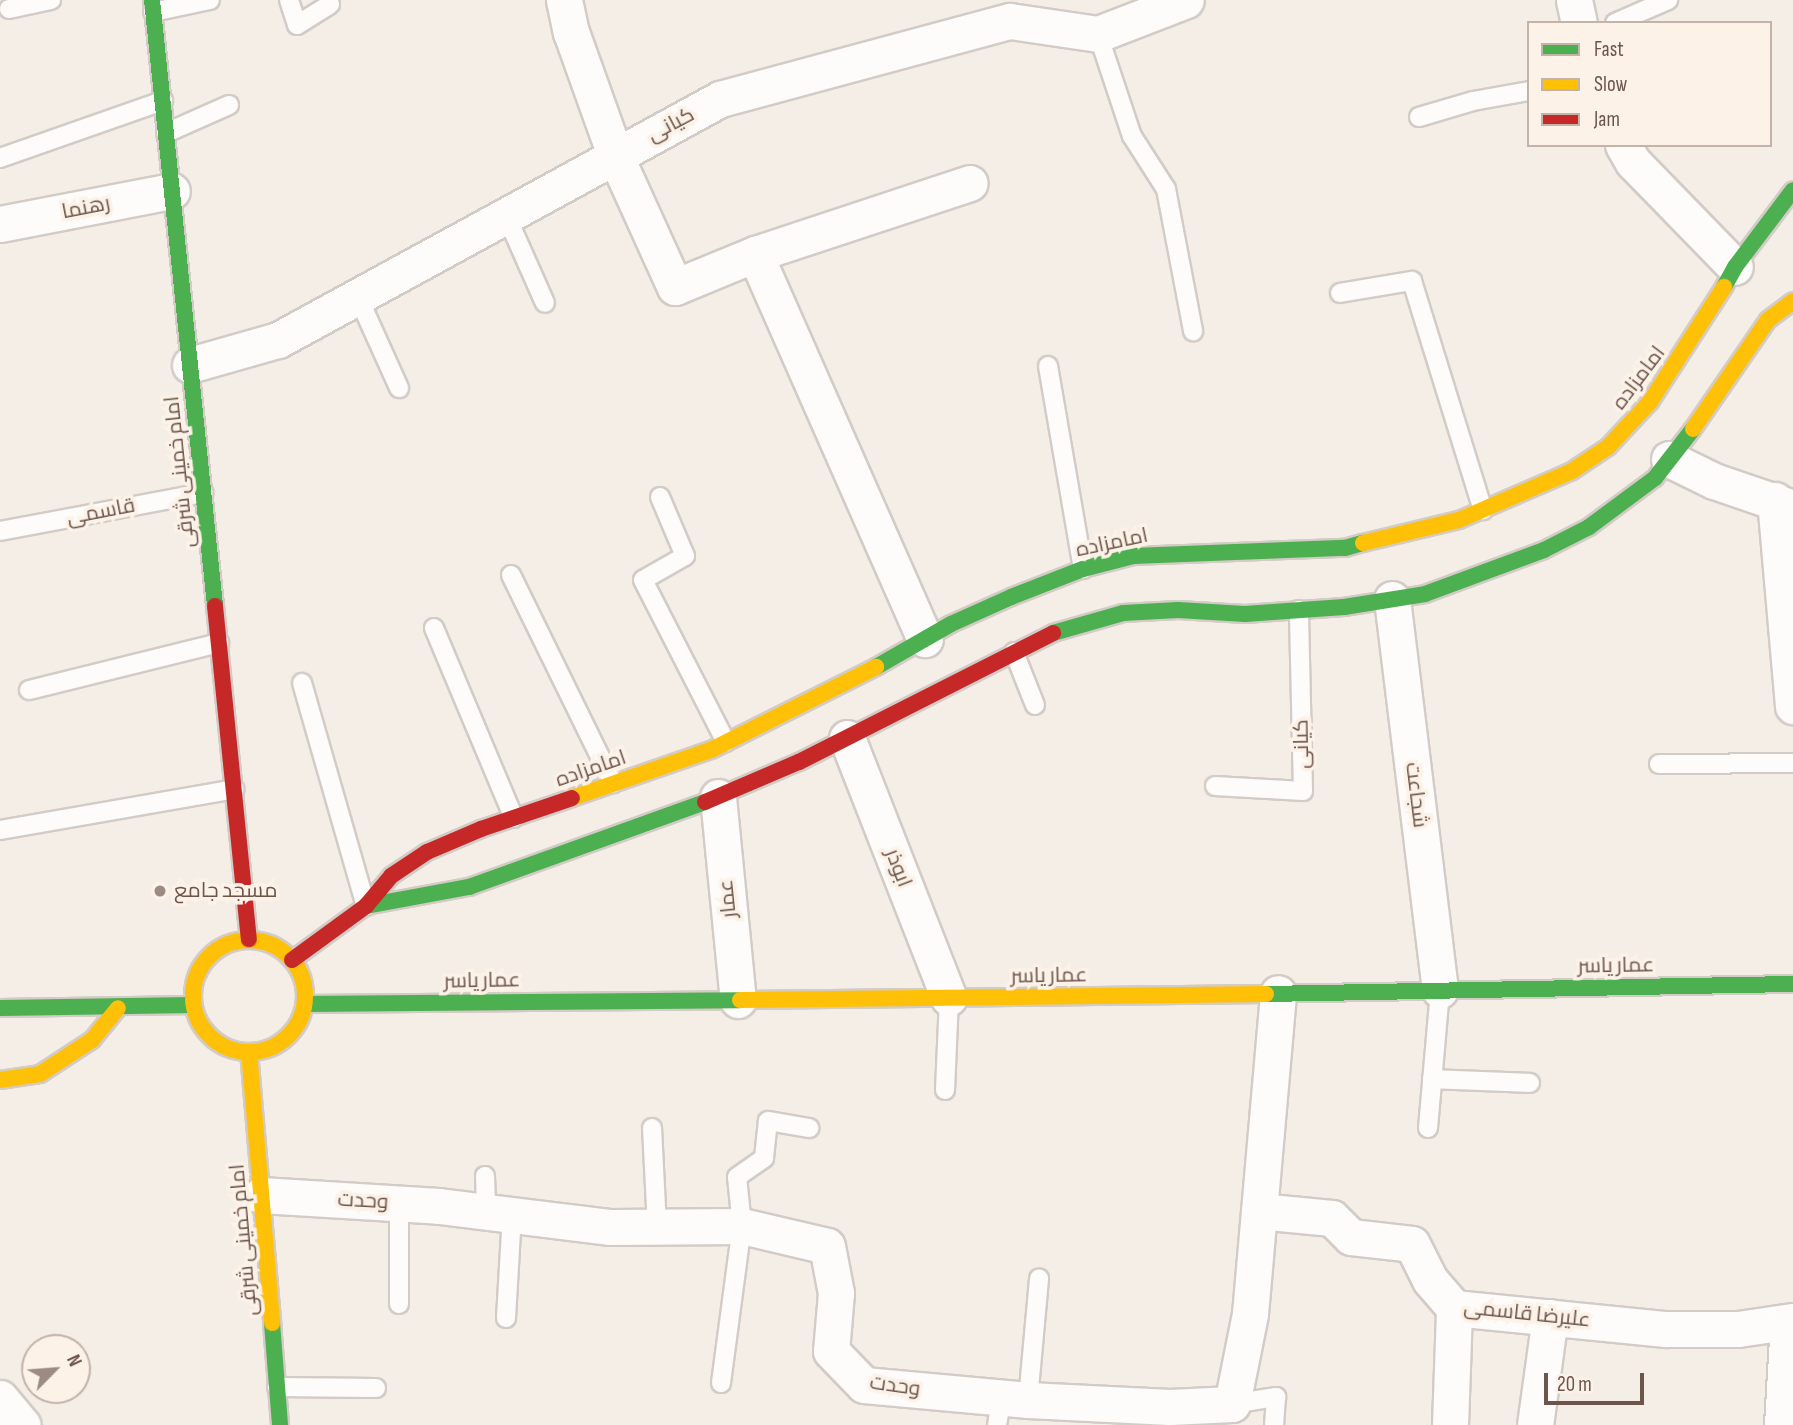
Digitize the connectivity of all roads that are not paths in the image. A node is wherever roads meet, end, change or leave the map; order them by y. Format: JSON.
{"nodes":[{"id":1,"x":51,"y":0,"type":"edge"},
{"id":2,"x":210,"y":0,"type":"edge"},
{"id":3,"x":289,"y":0,"type":"edge"},
{"id":4,"x":564,"y":0,"type":"edge"},
{"id":5,"x":1186,"y":0,"type":"edge"},
{"id":6,"x":1574,"y":0,"type":"edge"},
{"id":7,"x":1668,"y":0,"type":"edge"},
{"id":8,"x":330,"y":4,"type":"dead end"},
{"id":9,"x":153,"y":6,"type":"edge"},
{"id":10,"x":9,"y":9,"type":"dead end"},
{"id":11,"x":1579,"y":21,"type":"edge"},
{"id":12,"x":1620,"y":21,"type":"edge"},
{"id":13,"x":1098,"y":34,"type":"junction"},
{"id":14,"x":1527,"y":91,"type":"edge"},
{"id":15,"x":163,"y":101,"type":"junction"},
{"id":16,"x":229,"y":106,"type":"dead end"},
{"id":17,"x":1419,"y":117,"type":"dead end"},
{"id":18,"x":166,"y":132,"type":"junction"},
{"id":19,"x":1624,"y":147,"type":"edge"},
{"id":20,"x":615,"y":155,"type":"junction"},
{"id":21,"x":0,"y":158,"type":"edge"},
{"id":22,"x":970,"y":183,"type":"dead end"},
{"id":23,"x":1793,"y":190,"type":"edge"},
{"id":24,"x":172,"y":191,"type":"junction"},
{"id":25,"x":506,"y":215,"type":"junction"},
{"id":26,"x":0,"y":224,"type":"edge"},
{"id":27,"x":755,"y":254,"type":"junction"},
{"id":28,"x":1735,"y":267,"type":"junction"},
{"id":29,"x":1340,"y":293,"type":"dead end"},
{"id":30,"x":358,"y":297,"type":"junction"},
{"id":31,"x":1793,"y":301,"type":"edge"},
{"id":32,"x":545,"y":303,"type":"dead end"},
{"id":33,"x":1194,"y":331,"type":"dead end"},
{"id":34,"x":190,"y":365,"type":"junction"},
{"id":35,"x":1048,"y":366,"type":"dead end"},
{"id":36,"x":399,"y":388,"type":"dead end"},
{"id":37,"x":1669,"y":459,"type":"junction"},
{"id":38,"x":203,"y":493,"type":"junction"},
{"id":39,"x":660,"y":497,"type":"dead end"},
{"id":40,"x":1784,"y":504,"type":"edge"},
{"id":41,"x":1483,"y":510,"type":"junction"},
{"id":42,"x":0,"y":531,"type":"edge"},
{"id":43,"x":1083,"y":569,"type":"junction"},
{"id":44,"x":511,"y":575,"type":"dead end"},
{"id":45,"x":1392,"y":599,"type":"junction"},
{"id":46,"x":1299,"y":610,"type":"junction"},
{"id":47,"x":434,"y":628,"type":"dead end"},
{"id":48,"x":925,"y":639,"type":"junction"},
{"id":49,"x":219,"y":643,"type":"junction"},
{"id":50,"x":1014,"y":653,"type":"junction"},
{"id":51,"x":302,"y":683,"type":"dead end"},
{"id":52,"x":29,"y":690,"type":"dead end"},
{"id":53,"x":1792,"y":693,"type":"edge"},
{"id":54,"x":1035,"y":705,"type":"dead end"},
{"id":55,"x":847,"y":738,"type":"junction"},
{"id":56,"x":726,"y":742,"type":"junction"},
{"id":57,"x":1793,"y":763,"type":"edge"},
{"id":58,"x":1659,"y":764,"type":"dead end"},
{"id":59,"x":612,"y":783,"type":"junction"},
{"id":60,"x":1215,"y":786,"type":"dead end"},
{"id":61,"x":234,"y":789,"type":"junction"},
{"id":62,"x":718,"y":797,"type":"junction"},
{"id":63,"x":514,"y":818,"type":"junction"},
{"id":64,"x":0,"y":830,"type":"edge"},
{"id":65,"x":366,"y":906,"type":"junction"},
{"id":66,"x":249,"y":939,"type":"junction"},
{"id":67,"x":292,"y":960,"type":"junction"},
{"id":68,"x":1793,"y":984,"type":"edge"},
{"id":69,"x":1440,"y":990,"type":"junction"},
{"id":70,"x":1279,"y":993,"type":"junction"},
{"id":71,"x":949,"y":998,"type":"junction"},
{"id":72,"x":738,"y":1000,"type":"junction"},
{"id":73,"x":305,"y":1004,"type":"junction"},
{"id":74,"x":193,"y":1005,"type":"junction"},
{"id":75,"x":0,"y":1008,"type":"edge"},
{"id":76,"x":118,"y":1008,"type":"junction"},
{"id":77,"x":249,"y":1052,"type":"junction"},
{"id":78,"x":1432,"y":1079,"type":"junction"},
{"id":79,"x":0,"y":1080,"type":"edge"},
{"id":80,"x":1530,"y":1083,"type":"dead end"},
{"id":81,"x":946,"y":1090,"type":"dead end"},
{"id":82,"x":652,"y":1128,"type":"dead end"},
{"id":83,"x":809,"y":1128,"type":"dead end"},
{"id":84,"x":1428,"y":1128,"type":"dead end"},
{"id":85,"x":485,"y":1176,"type":"dead end"},
{"id":86,"x":261,"y":1195,"type":"junction"},
{"id":87,"x":400,"y":1204,"type":"junction"},
{"id":88,"x":1259,"y":1210,"type":"junction"},
{"id":89,"x":499,"y":1213,"type":"junction"},
{"id":90,"x":657,"y":1226,"type":"junction"},
{"id":91,"x":743,"y":1226,"type":"junction"},
{"id":92,"x":1039,"y":1278,"type":"dead end"},
{"id":93,"x":399,"y":1304,"type":"dead end"},
{"id":94,"x":1454,"y":1308,"type":"junction"},
{"id":95,"x":1550,"y":1317,"type":"junction"},
{"id":96,"x":506,"y":1318,"type":"dead end"},
{"id":97,"x":1791,"y":1321,"type":"edge"},
{"id":98,"x":722,"y":1383,"type":"dead end"},
{"id":99,"x":277,"y":1387,"type":"junction"},
{"id":100,"x":376,"y":1388,"type":"dead end"},
{"id":101,"x":0,"y":1398,"type":"edge"},
{"id":102,"x":1232,"y":1404,"type":"junction"},
{"id":103,"x":1009,"y":1407,"type":"edge"},
{"id":104,"x":1141,"y":1415,"type":"edge"},
{"id":105,"x":23,"y":1425,"type":"edge"},
{"id":106,"x":280,"y":1425,"type":"edge"},
{"id":107,"x":1274,"y":1425,"type":"edge"},
{"id":108,"x":1450,"y":1425,"type":"edge"},
{"id":109,"x":1535,"y":1425,"type":"edge"},
{"id":110,"x":1782,"y":1425,"type":"edge"}],
"edges":[{"from":1,"to":10,"type":"lane"},
{"from":2,"to":9,"type":"lane"},
{"from":3,"to":8,"type":"lane"},
{"from":4,"to":20,"type":"street"},
{"from":5,"to":13,"type":"street","name":"کیانی"},
{"from":6,"to":11,"type":"street"},
{"from":7,"to":12,"type":"lane"},
{"from":9,"to":15,"type":"street","name":"امام خمینی شرقی"},
{"from":13,"to":20,"type":"street","name":"کیانی"},
{"from":13,"to":33,"type":"lane"},
{"from":14,"to":17,"type":"lane"},
{"from":15,"to":18,"type":"street","name":"امام خمینی شرقی"},
{"from":15,"to":21,"type":"lane"},
{"from":16,"to":18,"type":"lane"},
{"from":18,"to":24,"type":"street","name":"امام خمینی شرقی"},
{"from":19,"to":28,"type":"street"},
{"from":20,"to":25,"type":"street","name":"کیانی"},
{"from":20,"to":27,"type":"street"},
{"from":22,"to":27,"type":"street"},
{"from":23,"to":28,"type":"street","name":"امامزاده"},
{"from":24,"to":26,"type":"street","name":"رهنما"},
{"from":24,"to":34,"type":"street","name":"امام خمینی شرقی"},
{"from":25,"to":30,"type":"street","name":"کیانی"},
{"from":25,"to":32,"type":"lane"},
{"from":27,"to":48,"type":"street"},
{"from":28,"to":41,"type":"street","name":"امامزاده"},
{"from":29,"to":41,"type":"lane"},
{"from":30,"to":34,"type":"street","name":"کیانی"},
{"from":30,"to":36,"type":"lane"},
{"from":31,"to":37,"type":"street","name":"امامزاده"},
{"from":34,"to":38,"type":"street","name":"امام خمینی شرقی"},
{"from":35,"to":43,"type":"lane"},
{"from":37,"to":40,"type":"street"},
{"from":37,"to":45,"type":"street","name":"امامزاده"},
{"from":38,"to":42,"type":"lane","name":"قاسمی"},
{"from":38,"to":49,"type":"street","name":"امام خمینی شرقی"},
{"from":39,"to":56,"type":"lane"},
{"from":40,"to":53,"type":"street"},
{"from":41,"to":43,"type":"street","name":"امامزاده"},
{"from":43,"to":48,"type":"street","name":"امامزاده"},
{"from":44,"to":59,"type":"lane"},
{"from":45,"to":46,"type":"street","name":"امامزاده"},
{"from":45,"to":69,"type":"street","name":"شجاعت"},
{"from":46,"to":50,"type":"street","name":"امامزاده"},
{"from":46,"to":60,"type":"lane","name":"کیانی"},
{"from":47,"to":63,"type":"lane"},
{"from":48,"to":56,"type":"street","name":"امامزاده"},
{"from":49,"to":52,"type":"lane"},
{"from":49,"to":61,"type":"street","name":"امام خمینی شرقی"},
{"from":50,"to":54,"type":"lane"},
{"from":50,"to":55,"type":"street","name":"امامزاده"},
{"from":51,"to":65,"type":"lane"},
{"from":55,"to":62,"type":"street","name":"امامزاده"},
{"from":55,"to":71,"type":"street","name":"ابوذر"},
{"from":56,"to":59,"type":"street","name":"امامزاده"},
{"from":57,"to":58,"type":"lane"},
{"from":59,"to":63,"type":"street","name":"امامزاده"},
{"from":61,"to":64,"type":"lane"},
{"from":61,"to":66,"type":"street","name":"امام خمینی شرقی"},
{"from":62,"to":65,"type":"street","name":"امامزاده"},
{"from":62,"to":72,"type":"street","name":"عمار"},
{"from":63,"to":65,"type":"street","name":"امامزاده"},
{"from":65,"to":67,"type":"street","name":"امامزاده"},
{"from":66,"to":67,"type":"street"},
{"from":66,"to":74,"type":"street"},
{"from":67,"to":73,"type":"street"},
{"from":68,"to":69,"type":"street","name":"عمار یاسر"},
{"from":69,"to":70,"type":"street","name":"عمار یاسر"},
{"from":69,"to":78,"type":"lane"},
{"from":70,"to":71,"type":"street","name":"عمار یاسر"},
{"from":70,"to":88,"type":"street"},
{"from":71,"to":72,"type":"street","name":"عمار یاسر"},
{"from":71,"to":81,"type":"lane"},
{"from":72,"to":73,"type":"street","name":"عمار یاسر"},
{"from":73,"to":77,"type":"street"},
{"from":74,"to":76,"type":"street"},
{"from":74,"to":77,"type":"street"},
{"from":75,"to":76,"type":"street"},
{"from":76,"to":79,"type":"street"},
{"from":77,"to":86,"type":"street","name":"امام خمینی شرقی"},
{"from":78,"to":80,"type":"lane"},
{"from":78,"to":84,"type":"lane"},
{"from":82,"to":90,"type":"lane"},
{"from":83,"to":91,"type":"lane"},
{"from":85,"to":89,"type":"lane"},
{"from":86,"to":87,"type":"street","name":"وحدت"},
{"from":86,"to":99,"type":"street","name":"امام خمینی شرقی"},
{"from":87,"to":89,"type":"street","name":"وحدت"},
{"from":87,"to":93,"type":"lane"},
{"from":88,"to":94,"type":"street","name":"علیرضا قاسمی"},
{"from":88,"to":102,"type":"street"},
{"from":89,"to":90,"type":"street","name":"وحدت"},
{"from":89,"to":96,"type":"lane"},
{"from":90,"to":91,"type":"street","name":"وحدت"},
{"from":91,"to":98,"type":"lane"},
{"from":91,"to":103,"type":"street","name":"وحدت"},
{"from":92,"to":103,"type":"lane"},
{"from":94,"to":95,"type":"street","name":"علیرضا قاسمی"},
{"from":94,"to":108,"type":"street"},
{"from":95,"to":97,"type":"street","name":"علیرضا قاسمی"},
{"from":95,"to":109,"type":"street"},
{"from":97,"to":110,"type":"street"},
{"from":99,"to":100,"type":"lane"},
{"from":99,"to":106,"type":"street","name":"امام خمینی شرقی"},
{"from":101,"to":105,"type":"street"},
{"from":102,"to":104,"type":"street","name":"وحدت"},
{"from":102,"to":107,"type":"lane"},
{"from":103,"to":104,"type":"street","name":"وحدت"}]}
